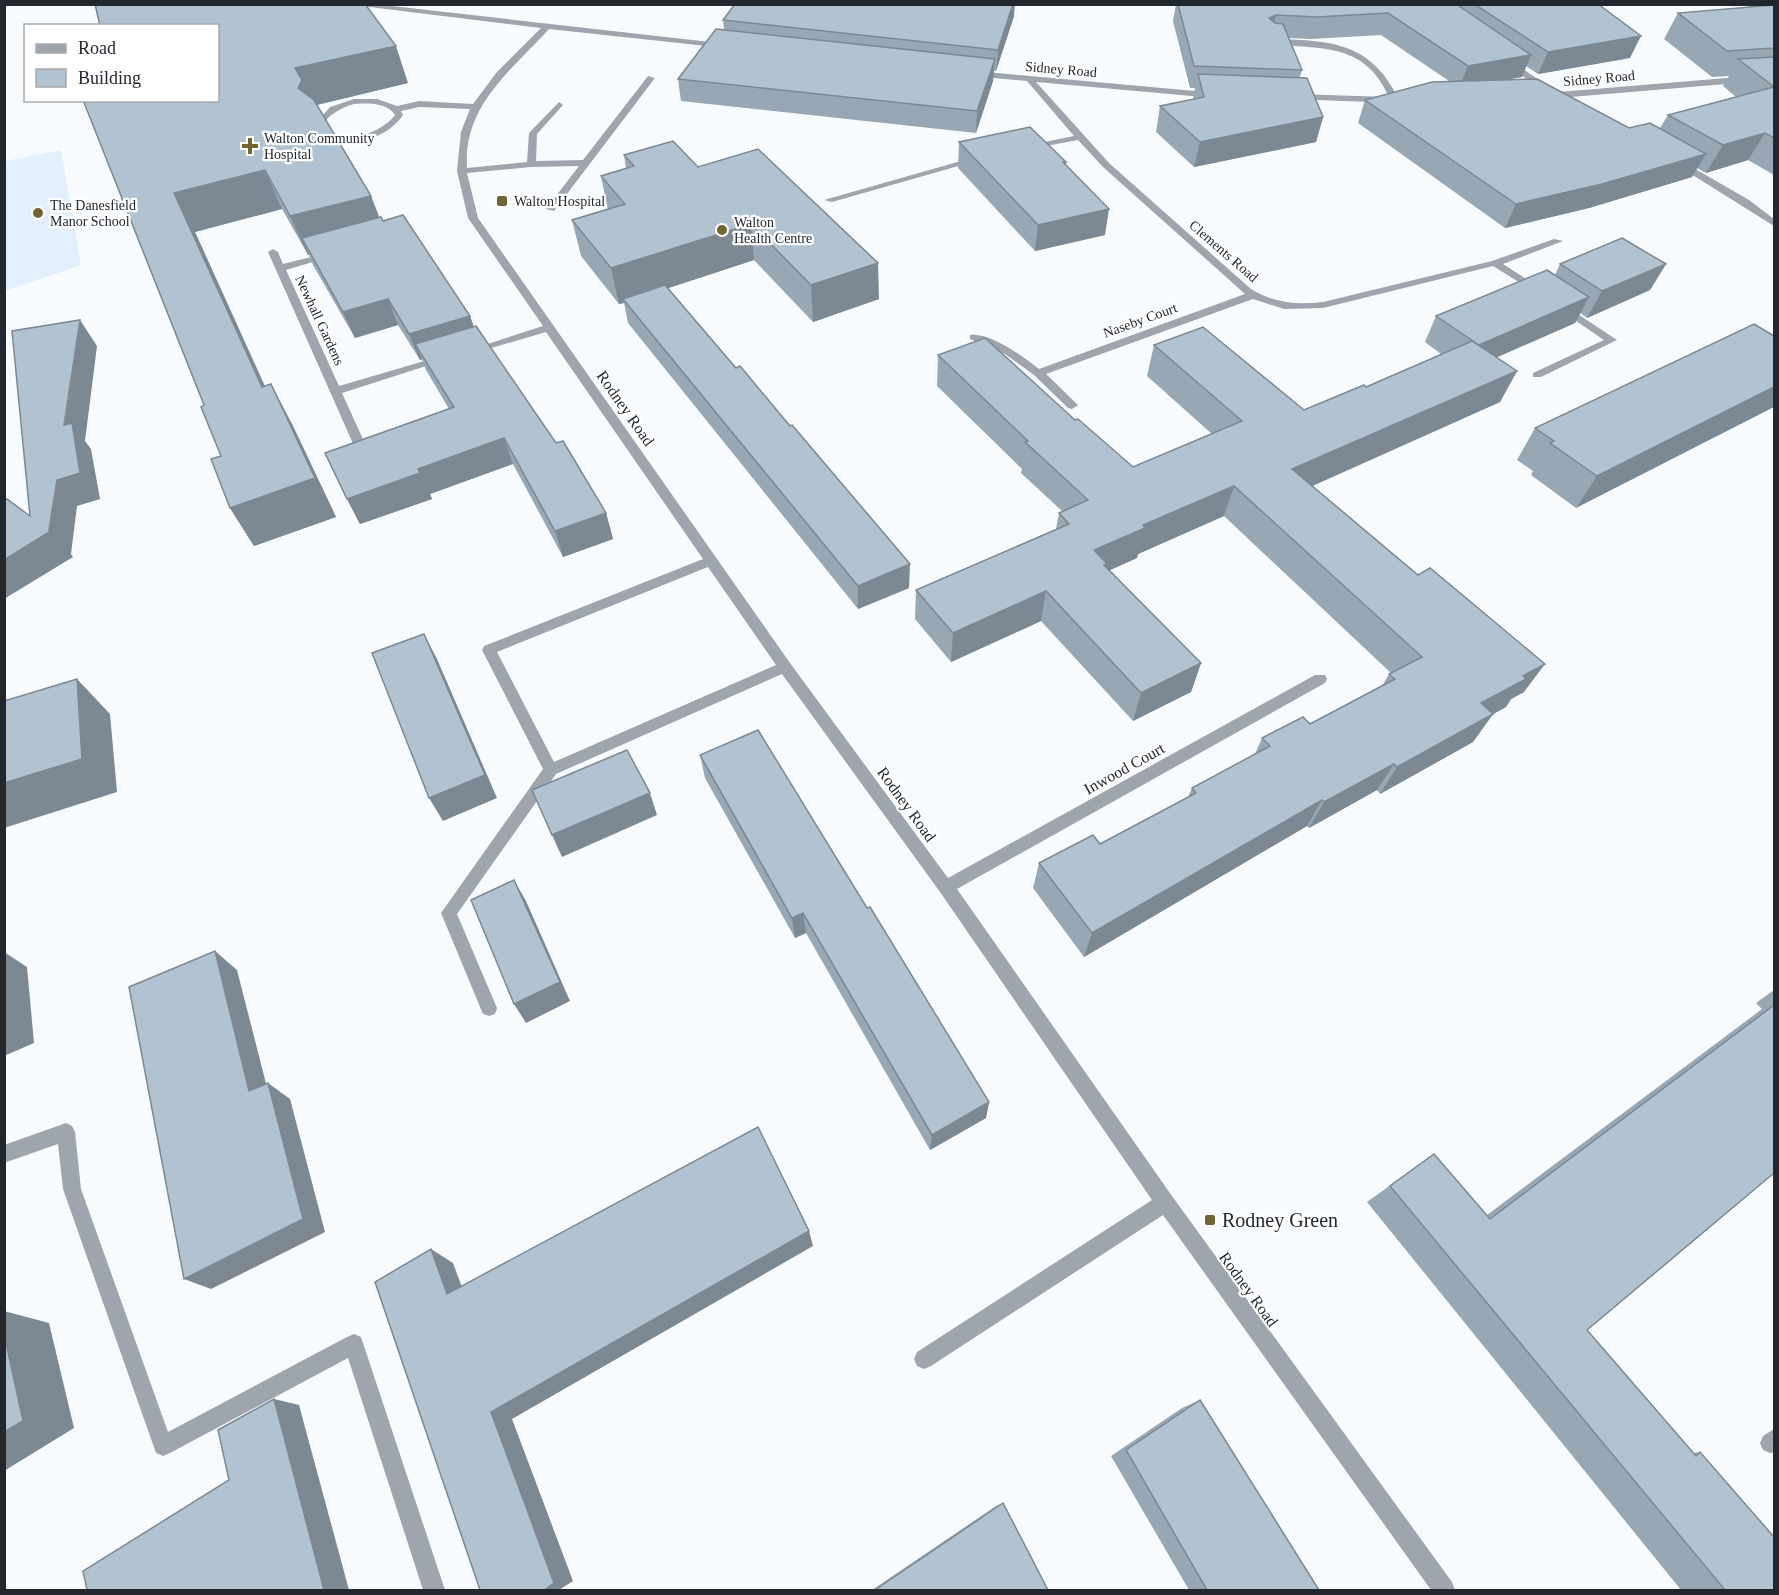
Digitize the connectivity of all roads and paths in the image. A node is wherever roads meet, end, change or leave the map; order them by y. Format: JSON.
{"nodes":[{"id":1,"x":349,"y":4,"type":"edge"},
{"id":2,"x":547,"y":26,"type":"junction"},
{"id":3,"x":1270,"y":41,"type":"edge"},
{"id":4,"x":735,"y":47,"type":"edge"},
{"id":5,"x":1498,"y":56,"type":"edge"},
{"id":6,"x":960,"y":72,"type":"edge"},
{"id":7,"x":1774,"y":77,"type":"edge"},
{"id":8,"x":651,"y":78,"type":"dead end"},
{"id":9,"x":1030,"y":80,"type":"junction"},
{"id":10,"x":1223,"y":95,"type":"edge"},
{"id":11,"x":1558,"y":95,"type":"junction"},
{"id":12,"x":1281,"y":96,"type":"edge"},
{"id":13,"x":1538,"y":96,"type":"edge"},
{"id":14,"x":1406,"y":99,"type":"edge"},
{"id":15,"x":1395,"y":100,"type":"junction"},
{"id":16,"x":1576,"y":103,"type":"edge"},
{"id":17,"x":559,"y":105,"type":"dead end"},
{"id":18,"x":475,"y":107,"type":"junction"},
{"id":19,"x":396,"y":109,"type":"junction"},
{"id":20,"x":1081,"y":137,"type":"junction"},
{"id":21,"x":1012,"y":152,"type":"edge"},
{"id":22,"x":1666,"y":155,"type":"edge"},
{"id":23,"x":989,"y":156,"type":"edge"},
{"id":24,"x":586,"y":163,"type":"junction"},
{"id":25,"x":531,"y":164,"type":"junction"},
{"id":26,"x":462,"y":171,"type":"junction"},
{"id":27,"x":828,"y":200,"type":"dead end"},
{"id":28,"x":551,"y":209,"type":"dead end"},
{"id":29,"x":1774,"y":223,"type":"edge"},
{"id":30,"x":1558,"y":241,"type":"dead end"},
{"id":31,"x":346,"y":250,"type":"edge"},
{"id":32,"x":273,"y":252,"type":"dead end"},
{"id":33,"x":1496,"y":263,"type":"junction"},
{"id":34,"x":280,"y":268,"type":"junction"},
{"id":35,"x":1253,"y":295,"type":"junction"},
{"id":36,"x":547,"y":328,"type":"junction"},
{"id":37,"x":974,"y":337,"type":"dead end"},
{"id":38,"x":1038,"y":373,"type":"junction"},
{"id":39,"x":1537,"y":375,"type":"dead end"},
{"id":40,"x":336,"y":391,"type":"junction"},
{"id":41,"x":1072,"y":405,"type":"dead end"},
{"id":42,"x":361,"y":448,"type":"edge"},
{"id":43,"x":712,"y":560,"type":"junction"},
{"id":44,"x":785,"y":667,"type":"junction"},
{"id":45,"x":1320,"y":679,"type":"dead end"},
{"id":46,"x":550,"y":770,"type":"junction"},
{"id":47,"x":946,"y":887,"type":"junction"},
{"id":48,"x":489,"y":1008,"type":"dead end"},
{"id":49,"x":4,"y":1154,"type":"edge"},
{"id":50,"x":1165,"y":1203,"type":"junction"},
{"id":51,"x":924,"y":1359,"type":"dead end"},
{"id":52,"x":434,"y":1590,"type":"edge"},
{"id":53,"x":1443,"y":1590,"type":"edge"}],
"edges":[{"from":1,"to":2,"type":"street"},
{"from":2,"to":4,"type":"street"},
{"from":2,"to":18,"type":"street","name":"Rodney Road"},
{"from":3,"to":15,"type":"street"},
{"from":5,"to":11,"type":"street"},
{"from":6,"to":9,"type":"street","name":"Sidney Road"},
{"from":7,"to":11,"type":"street","name":"Sidney Road"},
{"from":8,"to":24,"type":"street"},
{"from":9,"to":10,"type":"street","name":"Sidney Road"},
{"from":9,"to":20,"type":"street","name":"Clements Road"},
{"from":11,"to":13,"type":"street","name":"Sidney Road"},
{"from":11,"to":16,"type":"street"},
{"from":12,"to":15,"type":"street"},
{"from":14,"to":15,"type":"street"},
{"from":17,"to":25,"type":"street"},
{"from":18,"to":19,"type":"street"},
{"from":18,"to":26,"type":"street","name":"Rodney Road"},
{"from":19,"to":19,"type":"street"},
{"from":20,"to":21,"type":"street"},
{"from":20,"to":35,"type":"street","name":"Clements Road"},
{"from":22,"to":29,"type":"street"},
{"from":23,"to":27,"type":"street"},
{"from":24,"to":25,"type":"street"},
{"from":24,"to":28,"type":"street"},
{"from":25,"to":26,"type":"street"},
{"from":26,"to":36,"type":"street","name":"Rodney Road"},
{"from":30,"to":33,"type":"street","name":"Clements Road"},
{"from":31,"to":34,"type":"street","name":"Newhall Gardens"},
{"from":32,"to":34,"type":"street"},
{"from":33,"to":35,"type":"street","name":"Clements Road"},
{"from":33,"to":39,"type":"street"},
{"from":34,"to":40,"type":"street","name":"Newhall Gardens"},
{"from":35,"to":38,"type":"street","name":"Naseby Court"},
{"from":36,"to":40,"type":"street","name":"Newhall Gardens"},
{"from":36,"to":43,"type":"street","name":"Rodney Road"},
{"from":37,"to":38,"type":"street"},
{"from":38,"to":41,"type":"street"},
{"from":40,"to":42,"type":"street","name":"Newhall Gardens"},
{"from":43,"to":44,"type":"street","name":"Rodney Road"},
{"from":43,"to":46,"type":"street"},
{"from":44,"to":46,"type":"street"},
{"from":44,"to":47,"type":"street","name":"Rodney Road"},
{"from":45,"to":47,"type":"street","name":"Inwood Court"},
{"from":46,"to":48,"type":"street"},
{"from":47,"to":50,"type":"street","name":"Rodney Road"},
{"from":49,"to":52,"type":"street"},
{"from":50,"to":51,"type":"street"},
{"from":50,"to":53,"type":"street","name":"Rodney Road"}]}
